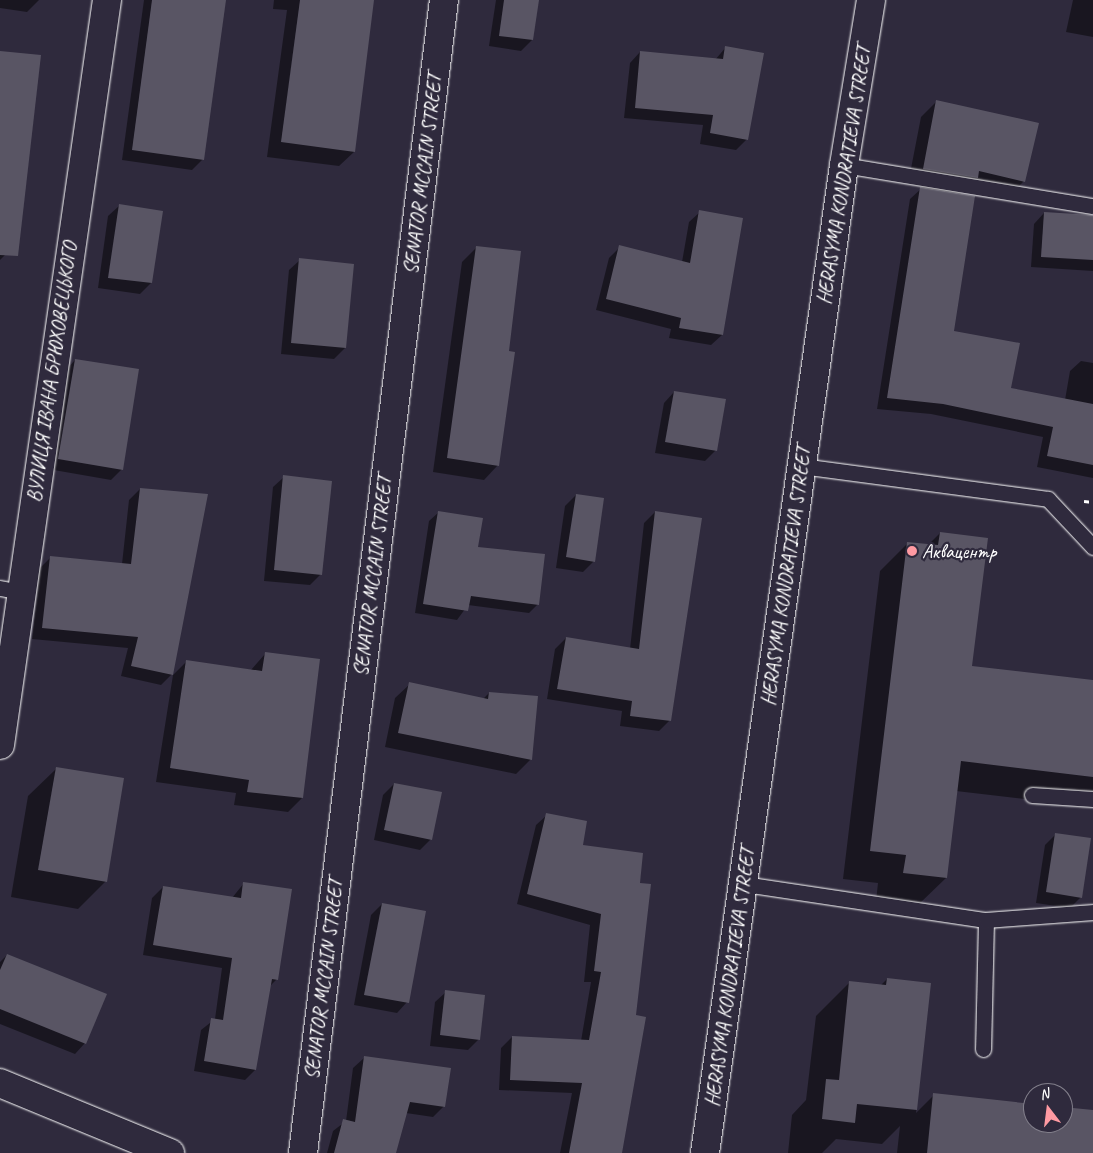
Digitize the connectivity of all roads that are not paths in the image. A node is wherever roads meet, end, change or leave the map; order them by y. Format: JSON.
{"nodes":[{"id":1,"x":107,"y":0,"type":"edge"},
{"id":2,"x":444,"y":0,"type":"edge"},
{"id":3,"x":871,"y":0,"type":"edge"},
{"id":4,"x":844,"y":165,"type":"junction"},
{"id":5,"x":1093,"y":206,"type":"edge"},
{"id":6,"x":801,"y":466,"type":"junction"},
{"id":7,"x":1093,"y":547,"type":"edge"},
{"id":8,"x":11,"y":590,"type":"edge"},
{"id":9,"x":0,"y":745,"type":"edge"},
{"id":10,"x":1032,"y":795,"type":"dead end"},
{"id":11,"x":1093,"y":799,"type":"edge"},
{"id":12,"x":744,"y":884,"type":"junction"},
{"id":13,"x":1093,"y":912,"type":"edge"},
{"id":14,"x":986,"y":920,"type":"junction"},
{"id":15,"x":983,"y":1049,"type":"dead end"},
{"id":16,"x":0,"y":1083,"type":"edge"},
{"id":17,"x":170,"y":1153,"type":"edge"},
{"id":18,"x":303,"y":1153,"type":"edge"},
{"id":19,"x":705,"y":1153,"type":"edge"}],
"edges":[{"from":1,"to":8,"type":"street","name":"ВУЛИЦЯ ІВАНА БРЮХОВЕЦЬКОГО"},
{"from":2,"to":18,"type":"street","name":"SENATOR MCCAIN STREET"},
{"from":3,"to":4,"type":"street","name":"HERASYMA KONDRATIEVA STREET"},
{"from":4,"to":5,"type":"lane"},
{"from":4,"to":6,"type":"street","name":"HERASYMA KONDRATIEVA STREET"},
{"from":6,"to":7,"type":"lane"},
{"from":6,"to":12,"type":"street","name":"HERASYMA KONDRATIEVA STREET"},
{"from":8,"to":9,"type":"street","name":"ВУЛИЦЯ ІВАНА БРЮХОВЕЦЬКОГО"},
{"from":10,"to":11,"type":"lane"},
{"from":12,"to":14,"type":"lane"},
{"from":12,"to":19,"type":"street","name":"HERASYMA KONDRATIEVA STREET"},
{"from":13,"to":14,"type":"lane"},
{"from":14,"to":15,"type":"lane"},
{"from":16,"to":17,"type":"street"}]}
